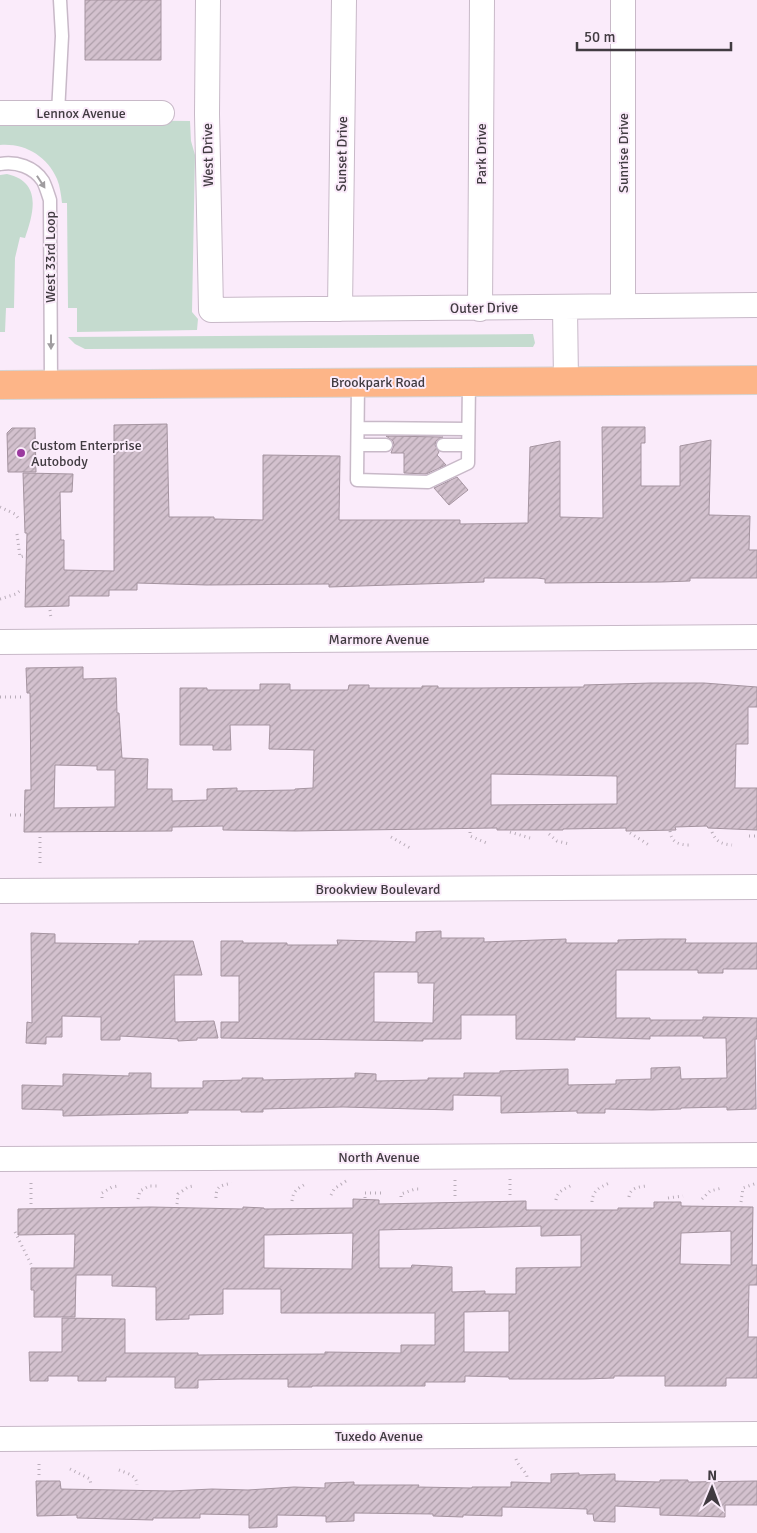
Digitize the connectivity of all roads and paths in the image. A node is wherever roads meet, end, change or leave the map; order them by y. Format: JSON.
{"nodes":[{"id":1,"x":60,"y":0,"type":"edge"},
{"id":2,"x":208,"y":0,"type":"edge"},
{"id":3,"x":344,"y":0,"type":"edge"},
{"id":4,"x":482,"y":0,"type":"edge"},
{"id":5,"x":623,"y":0,"type":"edge"},
{"id":6,"x":0,"y":113,"type":"edge"},
{"id":7,"x":58,"y":113,"type":"junction"},
{"id":8,"x":162,"y":113,"type":"dead end"},
{"id":9,"x":0,"y":164,"type":"edge"},
{"id":10,"x":623,"y":305,"type":"junction"},
{"id":11,"x":757,"y":305,"type":"edge"},
{"id":12,"x":565,"y":307,"type":"junction"},
{"id":13,"x":340,"y":308,"type":"junction"},
{"id":14,"x":480,"y":308,"type":"junction"},
{"id":15,"x":211,"y":310,"type":"joint"},
{"id":16,"x":757,"y":380,"type":"edge"},
{"id":17,"x":566,"y":381,"type":"junction"},
{"id":18,"x":358,"y":382,"type":"junction"},
{"id":19,"x":469,"y":382,"type":"junction"},
{"id":20,"x":51,"y":384,"type":"junction"},
{"id":21,"x":0,"y":385,"type":"edge"},
{"id":22,"x":358,"y":428,"type":"junction"},
{"id":23,"x":468,"y":429,"type":"junction"},
{"id":24,"x":358,"y":445,"type":"junction"},
{"id":25,"x":386,"y":445,"type":"dead end"},
{"id":26,"x":443,"y":445,"type":"dead end"},
{"id":27,"x":468,"y":445,"type":"junction"},
{"id":28,"x":0,"y":507,"type":"edge"},
{"id":29,"x":19,"y":519,"type":"dead end"},
{"id":30,"x":17,"y":534,"type":"dead end"},
{"id":31,"x":24,"y":556,"type":"dead end"},
{"id":32,"x":22,"y":589,"type":"dead end"},
{"id":33,"x":0,"y":599,"type":"edge"},
{"id":34,"x":50,"y":610,"type":"dead end"},
{"id":35,"x":50,"y":620,"type":"dead end"},
{"id":36,"x":757,"y":637,"type":"edge"},
{"id":37,"x":0,"y":642,"type":"edge"},
{"id":38,"x":0,"y":697,"type":"edge"},
{"id":39,"x":24,"y":697,"type":"dead end"},
{"id":40,"x":10,"y":815,"type":"dead end"},
{"id":41,"x":21,"y":815,"type":"dead end"},
{"id":42,"x":670,"y":831,"type":"dead end"},
{"id":43,"x":470,"y":832,"type":"dead end"},
{"id":44,"x":510,"y":832,"type":"dead end"},
{"id":45,"x":712,"y":832,"type":"dead end"},
{"id":46,"x":630,"y":833,"type":"dead end"},
{"id":47,"x":549,"y":834,"type":"dead end"},
{"id":48,"x":749,"y":836,"type":"dead end"},
{"id":49,"x":757,"y":836,"type":"edge"},
{"id":50,"x":40,"y":837,"type":"dead end"},
{"id":51,"x":391,"y":837,"type":"dead end"},
{"id":52,"x":530,"y":838,"type":"dead end"},
{"id":53,"x":489,"y":844,"type":"dead end"},
{"id":54,"x":569,"y":844,"type":"dead end"},
{"id":55,"x":649,"y":845,"type":"dead end"},
{"id":56,"x":689,"y":845,"type":"dead end"},
{"id":57,"x":732,"y":845,"type":"dead end"},
{"id":58,"x":410,"y":848,"type":"dead end"},
{"id":59,"x":40,"y":866,"type":"dead end"},
{"id":60,"x":757,"y":887,"type":"edge"},
{"id":61,"x":0,"y":891,"type":"edge"},
{"id":62,"x":757,"y":1155,"type":"edge"},
{"id":63,"x":0,"y":1159,"type":"edge"},
{"id":64,"x":455,"y":1177,"type":"dead end"},
{"id":65,"x":510,"y":1177,"type":"dead end"},
{"id":66,"x":31,"y":1179,"type":"dead end"},
{"id":67,"x":346,"y":1182,"type":"dead end"},
{"id":68,"x":232,"y":1183,"type":"dead end"},
{"id":69,"x":307,"y":1183,"type":"dead end"},
{"id":70,"x":609,"y":1183,"type":"dead end"},
{"id":71,"x":757,"y":1183,"type":"edge"},
{"id":72,"x":572,"y":1185,"type":"dead end"},
{"id":73,"x":118,"y":1186,"type":"dead end"},
{"id":74,"x":158,"y":1186,"type":"dead end"},
{"id":75,"x":193,"y":1186,"type":"dead end"},
{"id":76,"x":646,"y":1186,"type":"dead end"},
{"id":77,"x":722,"y":1188,"type":"dead end"},
{"id":78,"x":422,"y":1189,"type":"dead end"},
{"id":79,"x":382,"y":1193,"type":"dead end"},
{"id":80,"x":331,"y":1194,"type":"dead end"},
{"id":81,"x":510,"y":1195,"type":"dead end"},
{"id":82,"x":455,"y":1196,"type":"dead end"},
{"id":83,"x":683,"y":1196,"type":"dead end"},
{"id":84,"x":401,"y":1197,"type":"dead end"},
{"id":85,"x":629,"y":1197,"type":"dead end"},
{"id":86,"x":102,"y":1198,"type":"dead end"},
{"id":87,"x":216,"y":1198,"type":"dead end"},
{"id":88,"x":365,"y":1198,"type":"dead end"},
{"id":89,"x":668,"y":1198,"type":"dead end"},
{"id":90,"x":138,"y":1199,"type":"dead end"},
{"id":91,"x":702,"y":1199,"type":"dead end"},
{"id":92,"x":556,"y":1200,"type":"dead end"},
{"id":93,"x":292,"y":1201,"type":"dead end"},
{"id":94,"x":592,"y":1202,"type":"dead end"},
{"id":95,"x":741,"y":1202,"type":"dead end"},
{"id":96,"x":30,"y":1204,"type":"dead end"},
{"id":97,"x":177,"y":1204,"type":"dead end"},
{"id":98,"x":15,"y":1232,"type":"dead end"},
{"id":99,"x":32,"y":1266,"type":"dead end"},
{"id":100,"x":757,"y":1434,"type":"edge"},
{"id":101,"x":0,"y":1439,"type":"edge"},
{"id":102,"x":516,"y":1459,"type":"dead end"},
{"id":103,"x":39,"y":1464,"type":"dead end"},
{"id":104,"x":70,"y":1469,"type":"dead end"},
{"id":105,"x":119,"y":1470,"type":"dead end"},
{"id":106,"x":527,"y":1477,"type":"dead end"},
{"id":107,"x":39,"y":1478,"type":"dead end"},
{"id":108,"x":91,"y":1484,"type":"dead end"},
{"id":109,"x":137,"y":1485,"type":"dead end"}],
"edges":[{"from":1,"to":7,"type":"lane"},
{"from":2,"to":15,"type":"street","name":"West Drive"},
{"from":3,"to":13,"type":"street","name":"Sunset Drive"},
{"from":4,"to":14,"type":"street","name":"Park Drive"},
{"from":5,"to":10,"type":"street","name":"Sunrise Drive"},
{"from":6,"to":7,"type":"street","name":"Lennox Avenue"},
{"from":7,"to":8,"type":"street","name":"Lennox Avenue"},
{"from":9,"to":20,"type":"lane","name":"West 33rd Loop","one_way":true},
{"from":10,"to":11,"type":"street","name":"Outer Drive"},
{"from":10,"to":12,"type":"street","name":"Outer Drive"},
{"from":12,"to":14,"type":"street","name":"Outer Drive"},
{"from":12,"to":17,"type":"street"},
{"from":13,"to":14,"type":"street","name":"Outer Drive"},
{"from":13,"to":15,"type":"street","name":"Outer Drive"},
{"from":16,"to":17,"type":"main road","name":"Brookpark Road"},
{"from":17,"to":19,"type":"main road","name":"Brookpark Road"},
{"from":18,"to":19,"type":"main road","name":"Brookpark Road"},
{"from":18,"to":20,"type":"main road","name":"Brookpark Road"},
{"from":18,"to":22,"type":"lane"},
{"from":19,"to":23,"type":"lane"},
{"from":20,"to":21,"type":"main road","name":"Brookpark Road"},
{"from":22,"to":23,"type":"lane"},
{"from":22,"to":24,"type":"lane"},
{"from":23,"to":27,"type":"lane"},
{"from":24,"to":25,"type":"lane"},
{"from":24,"to":27,"type":"lane"},
{"from":26,"to":27,"type":"lane"},
{"from":28,"to":29,"type":"path"},
{"from":30,"to":31,"type":"path"},
{"from":32,"to":33,"type":"path"},
{"from":34,"to":35,"type":"path"},
{"from":36,"to":37,"type":"street","name":"Marmore Avenue"},
{"from":38,"to":39,"type":"path"},
{"from":40,"to":41,"type":"path"},
{"from":42,"to":56,"type":"path"},
{"from":43,"to":53,"type":"path"},
{"from":44,"to":52,"type":"path"},
{"from":45,"to":57,"type":"path"},
{"from":46,"to":55,"type":"path"},
{"from":47,"to":54,"type":"path"},
{"from":48,"to":49,"type":"path"},
{"from":50,"to":59,"type":"path"},
{"from":51,"to":58,"type":"path"},
{"from":60,"to":61,"type":"street","name":"Brookview Boulevard"},
{"from":62,"to":63,"type":"street","name":"North Avenue"},
{"from":64,"to":82,"type":"path"},
{"from":65,"to":81,"type":"path"},
{"from":66,"to":96,"type":"path"},
{"from":67,"to":80,"type":"path"},
{"from":68,"to":87,"type":"path"},
{"from":69,"to":93,"type":"path"},
{"from":70,"to":94,"type":"path"},
{"from":71,"to":95,"type":"path"},
{"from":72,"to":92,"type":"path"},
{"from":73,"to":86,"type":"path"},
{"from":74,"to":90,"type":"path"},
{"from":75,"to":97,"type":"path"},
{"from":76,"to":85,"type":"path"},
{"from":77,"to":91,"type":"path"},
{"from":78,"to":84,"type":"path"},
{"from":79,"to":88,"type":"path"},
{"from":83,"to":89,"type":"path"},
{"from":98,"to":99,"type":"path"},
{"from":100,"to":101,"type":"street","name":"Tuxedo Avenue"},
{"from":102,"to":106,"type":"path"},
{"from":103,"to":107,"type":"path"},
{"from":104,"to":108,"type":"path"},
{"from":105,"to":109,"type":"path"}]}
